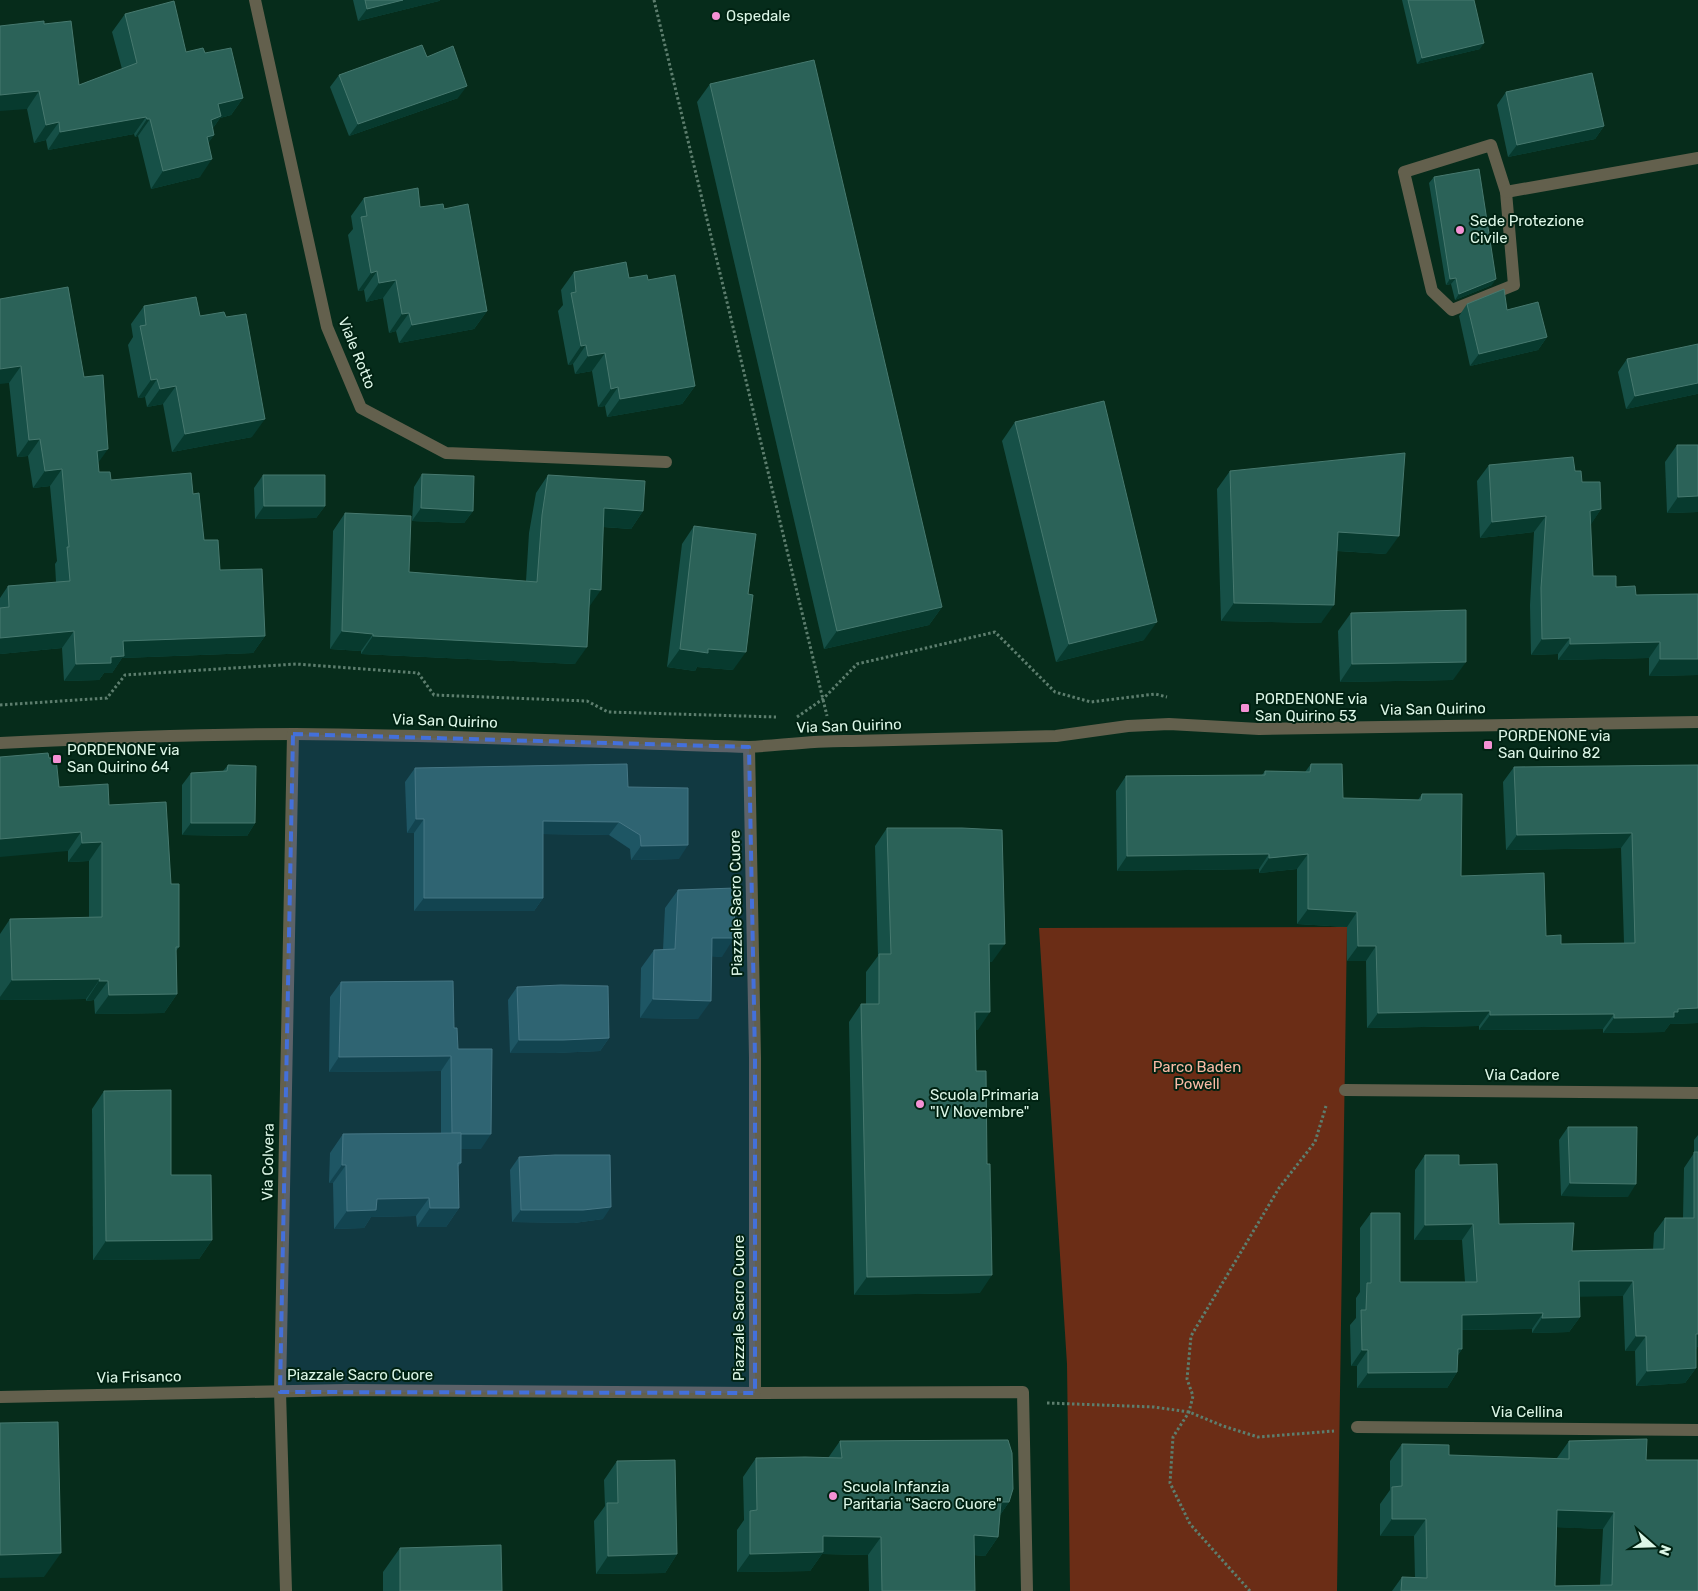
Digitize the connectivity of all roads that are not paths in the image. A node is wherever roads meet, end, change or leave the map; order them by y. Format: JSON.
{"nodes":[{"id":1,"x":255,"y":0,"type":"edge"},
{"id":2,"x":1698,"y":158,"type":"edge"},
{"id":3,"x":1506,"y":192,"type":"junction"},
{"id":4,"x":666,"y":462,"type":"dead end"},
{"id":5,"x":1698,"y":722,"type":"edge"},
{"id":6,"x":293,"y":734,"type":"junction"},
{"id":7,"x":0,"y":743,"type":"edge"},
{"id":8,"x":748,"y":747,"type":"junction"},
{"id":9,"x":1345,"y":1090,"type":"road end"},
{"id":10,"x":1698,"y":1093,"type":"edge"},
{"id":11,"x":280,"y":1392,"type":"junction"},
{"id":12,"x":755,"y":1393,"type":"junction"},
{"id":13,"x":0,"y":1397,"type":"edge"},
{"id":14,"x":1356,"y":1427,"type":"road end"},
{"id":15,"x":1698,"y":1430,"type":"edge"},
{"id":16,"x":286,"y":1591,"type":"edge"},
{"id":17,"x":1027,"y":1591,"type":"edge"}],
"edges":[{"from":1,"to":4,"type":"street","name":"Viale Rotto"},
{"from":2,"to":3,"type":"street"},
{"from":3,"to":3,"type":"street"},
{"from":5,"to":8,"type":"street","name":"Via San Quirino"},
{"from":6,"to":7,"type":"street","name":"Via San Quirino"},
{"from":6,"to":8,"type":"street","name":"Via San Quirino"},
{"from":6,"to":11,"type":"street","name":"Via Colvera"},
{"from":8,"to":12,"type":"street","name":"Piazzale Sacro Cuore"},
{"from":9,"to":10,"type":"street","name":"Via Cadore"},
{"from":11,"to":12,"type":"street","name":"Piazzale Sacro Cuore"},
{"from":11,"to":13,"type":"street","name":"Via Frisanco"},
{"from":11,"to":16,"type":"street","name":"Via Colvera"},
{"from":12,"to":17,"type":"street"},
{"from":14,"to":15,"type":"street","name":"Via Cellina"}]}
